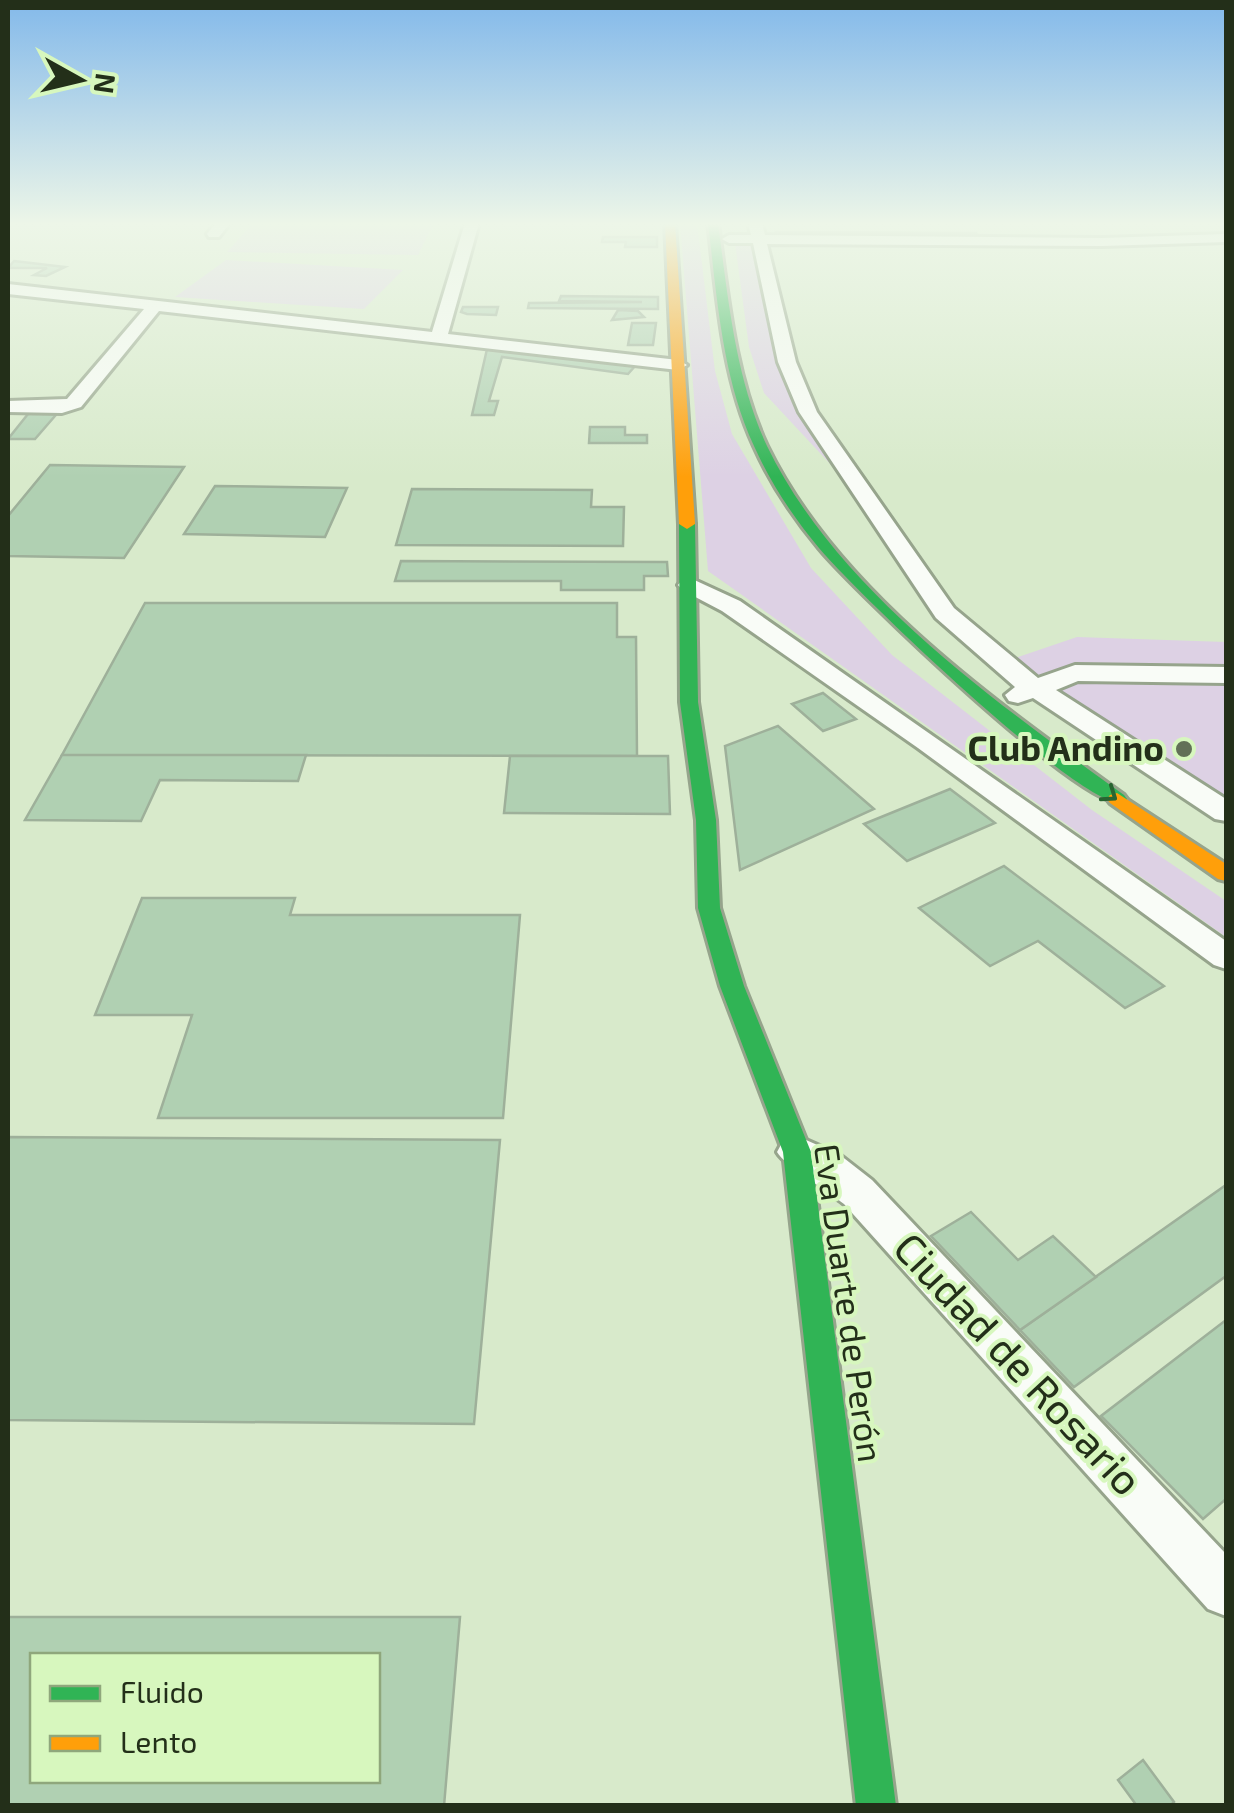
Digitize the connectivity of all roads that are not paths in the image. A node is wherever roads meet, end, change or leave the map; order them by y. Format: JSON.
{"nodes":[{"id":1,"x":155,"y":308,"type":"edge"},
{"id":2,"x":170,"y":308,"type":"edge"},
{"id":3,"x":447,"y":308,"type":"edge"},
{"id":4,"x":675,"y":308,"type":"edge"},
{"id":5,"x":732,"y":308,"type":"edge"},
{"id":6,"x":738,"y":308,"type":"edge"},
{"id":7,"x":774,"y":308,"type":"edge"},
{"id":8,"x":438,"y":339,"type":"junction"},
{"id":9,"x":678,"y":366,"type":"junction"},
{"id":10,"x":8,"y":407,"type":"edge"},
{"id":11,"x":690,"y":585,"type":"junction"},
{"id":12,"x":1226,"y":675,"type":"edge"},
{"id":13,"x":1034,"y":688,"type":"junction"},
{"id":14,"x":1009,"y":699,"type":"junction"},
{"id":15,"x":1226,"y":812,"type":"edge"},
{"id":16,"x":1226,"y":850,"type":"edge"},
{"id":17,"x":1226,"y":874,"type":"edge"},
{"id":18,"x":1226,"y":957,"type":"edge"},
{"id":19,"x":797,"y":1152,"type":"junction"},
{"id":20,"x":1226,"y":1591,"type":"edge"},
{"id":21,"x":876,"y":1806,"type":"edge"}],
"edges":[{"from":1,"to":10,"type":"street"},
{"from":2,"to":8,"type":"street"},
{"from":3,"to":8,"type":"street"},
{"from":4,"to":9,"type":"main road","name":"Eva Duarte de Perón"},
{"from":5,"to":17,"type":"main road","one_way":true},
{"from":6,"to":14,"type":"main road"},
{"from":7,"to":13,"type":"street"},
{"from":8,"to":9,"type":"street"},
{"from":9,"to":11,"type":"main road","name":"Eva Duarte de Perón"},
{"from":11,"to":18,"type":"street"},
{"from":11,"to":19,"type":"main road","name":"Eva Duarte de Perón"},
{"from":12,"to":13,"type":"street"},
{"from":13,"to":14,"type":"street"},
{"from":13,"to":15,"type":"street"},
{"from":14,"to":16,"type":"main road"},
{"from":19,"to":20,"type":"street","name":"Ciudad de Rosario"},
{"from":19,"to":21,"type":"main road","name":"Eva Duarte de Perón"}]}
